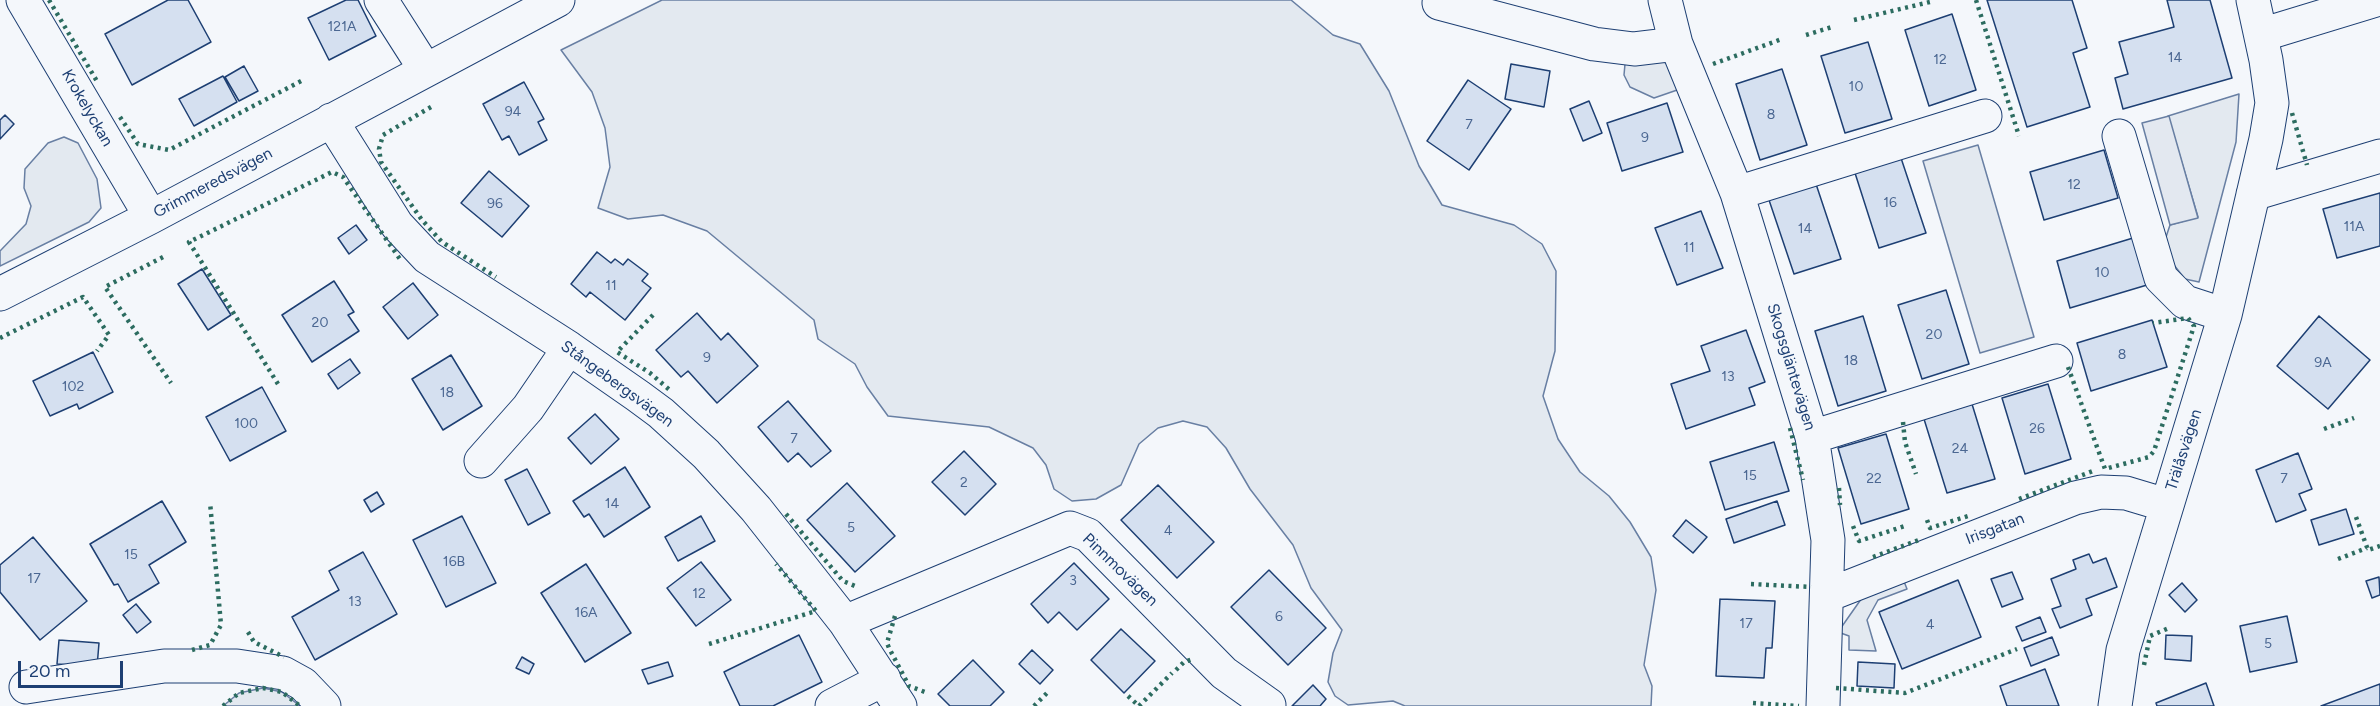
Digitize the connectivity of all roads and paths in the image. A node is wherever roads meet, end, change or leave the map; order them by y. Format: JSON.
{"nodes":[{"id":1,"x":23,"y":0,"type":"edge"},
{"id":2,"x":381,"y":0,"type":"edge"},
{"id":3,"x":558,"y":0,"type":"edge"},
{"id":4,"x":1665,"y":0,"type":"edge"},
{"id":5,"x":2253,"y":0,"type":"edge"},
{"id":6,"x":2376,"y":0,"type":"edge"},
{"id":7,"x":1439,"y":3,"type":"dead end"},
{"id":8,"x":2261,"y":35,"type":"junction"},
{"id":9,"x":1676,"y":44,"type":"junction"},
{"id":10,"x":424,"y":69,"type":"junction"},
{"id":11,"x":1985,"y":117,"type":"dead end"},
{"id":12,"x":331,"y":120,"type":"junction"},
{"id":13,"x":2120,"y":135,"type":"dead end"},
{"id":14,"x":2380,"y":156,"type":"edge"},
{"id":15,"x":1737,"y":193,"type":"junction"},
{"id":16,"x":2253,"y":194,"type":"junction"},
{"id":17,"x":151,"y":217,"type":"junction"},
{"id":18,"x":0,"y":294,"type":"edge"},
{"id":19,"x":2225,"y":315,"type":"junction"},
{"id":20,"x":569,"y":348,"type":"junction"},
{"id":21,"x":2056,"y":361,"type":"dead end"},
{"id":22,"x":1812,"y":437,"type":"junction"},
{"id":23,"x":481,"y":461,"type":"dead end"},
{"id":24,"x":2166,"y":505,"type":"junction"},
{"id":25,"x":1828,"y":595,"type":"junction"},
{"id":26,"x":845,"y":622,"type":"junction"},
{"id":27,"x":26,"y":687,"type":"dead end"},
{"id":28,"x":892,"y":692,"type":"edge"},
{"id":29,"x":1269,"y":705,"type":"edge"},
{"id":30,"x":324,"y":706,"type":"edge"},
{"id":31,"x":832,"y":706,"type":"edge"},
{"id":32,"x":1823,"y":706,"type":"edge"},
{"id":33,"x":2115,"y":706,"type":"edge"}],
"edges":[{"from":1,"to":17,"type":"street","name":"Krokelyckan"},
{"from":2,"to":10,"type":"street"},
{"from":3,"to":10,"type":"street","name":"Grimmeredsvägen"},
{"from":4,"to":9,"type":"street","name":"Skogsgläntevägen"},
{"from":5,"to":8,"type":"street","name":"Trälåsvägen"},
{"from":6,"to":8,"type":"street"},
{"from":7,"to":9,"type":"street"},
{"from":8,"to":16,"type":"street","name":"Trälåsvägen"},
{"from":9,"to":15,"type":"street","name":"Skogsgläntevägen"},
{"from":10,"to":12,"type":"street","name":"Grimmeredsvägen"},
{"from":11,"to":15,"type":"street"},
{"from":12,"to":17,"type":"street","name":"Grimmeredsvägen"},
{"from":12,"to":20,"type":"street","name":"Stångebergsvägen"},
{"from":13,"to":19,"type":"street"},
{"from":14,"to":16,"type":"street"},
{"from":15,"to":22,"type":"street","name":"Skogsgläntevägen"},
{"from":16,"to":19,"type":"street","name":"Trälåsvägen"},
{"from":17,"to":18,"type":"street","name":"Grimmeredsvägen"},
{"from":19,"to":24,"type":"street","name":"Trälåsvägen"},
{"from":20,"to":23,"type":"street"},
{"from":20,"to":26,"type":"street","name":"Stångebergsvägen"},
{"from":21,"to":22,"type":"street"},
{"from":22,"to":25,"type":"street","name":"Skogsgläntevägen"},
{"from":24,"to":25,"type":"street","name":"Irisgatan"},
{"from":24,"to":33,"type":"street","name":"Trälåsvägen"},
{"from":25,"to":32,"type":"street","name":"Skogsgläntevägen"},
{"from":26,"to":28,"type":"street","name":"Stångebergsvägen"},
{"from":26,"to":29,"type":"street","name":"Pinnmovägen"},
{"from":27,"to":30,"type":"street"},
{"from":28,"to":31,"type":"street"}]}
